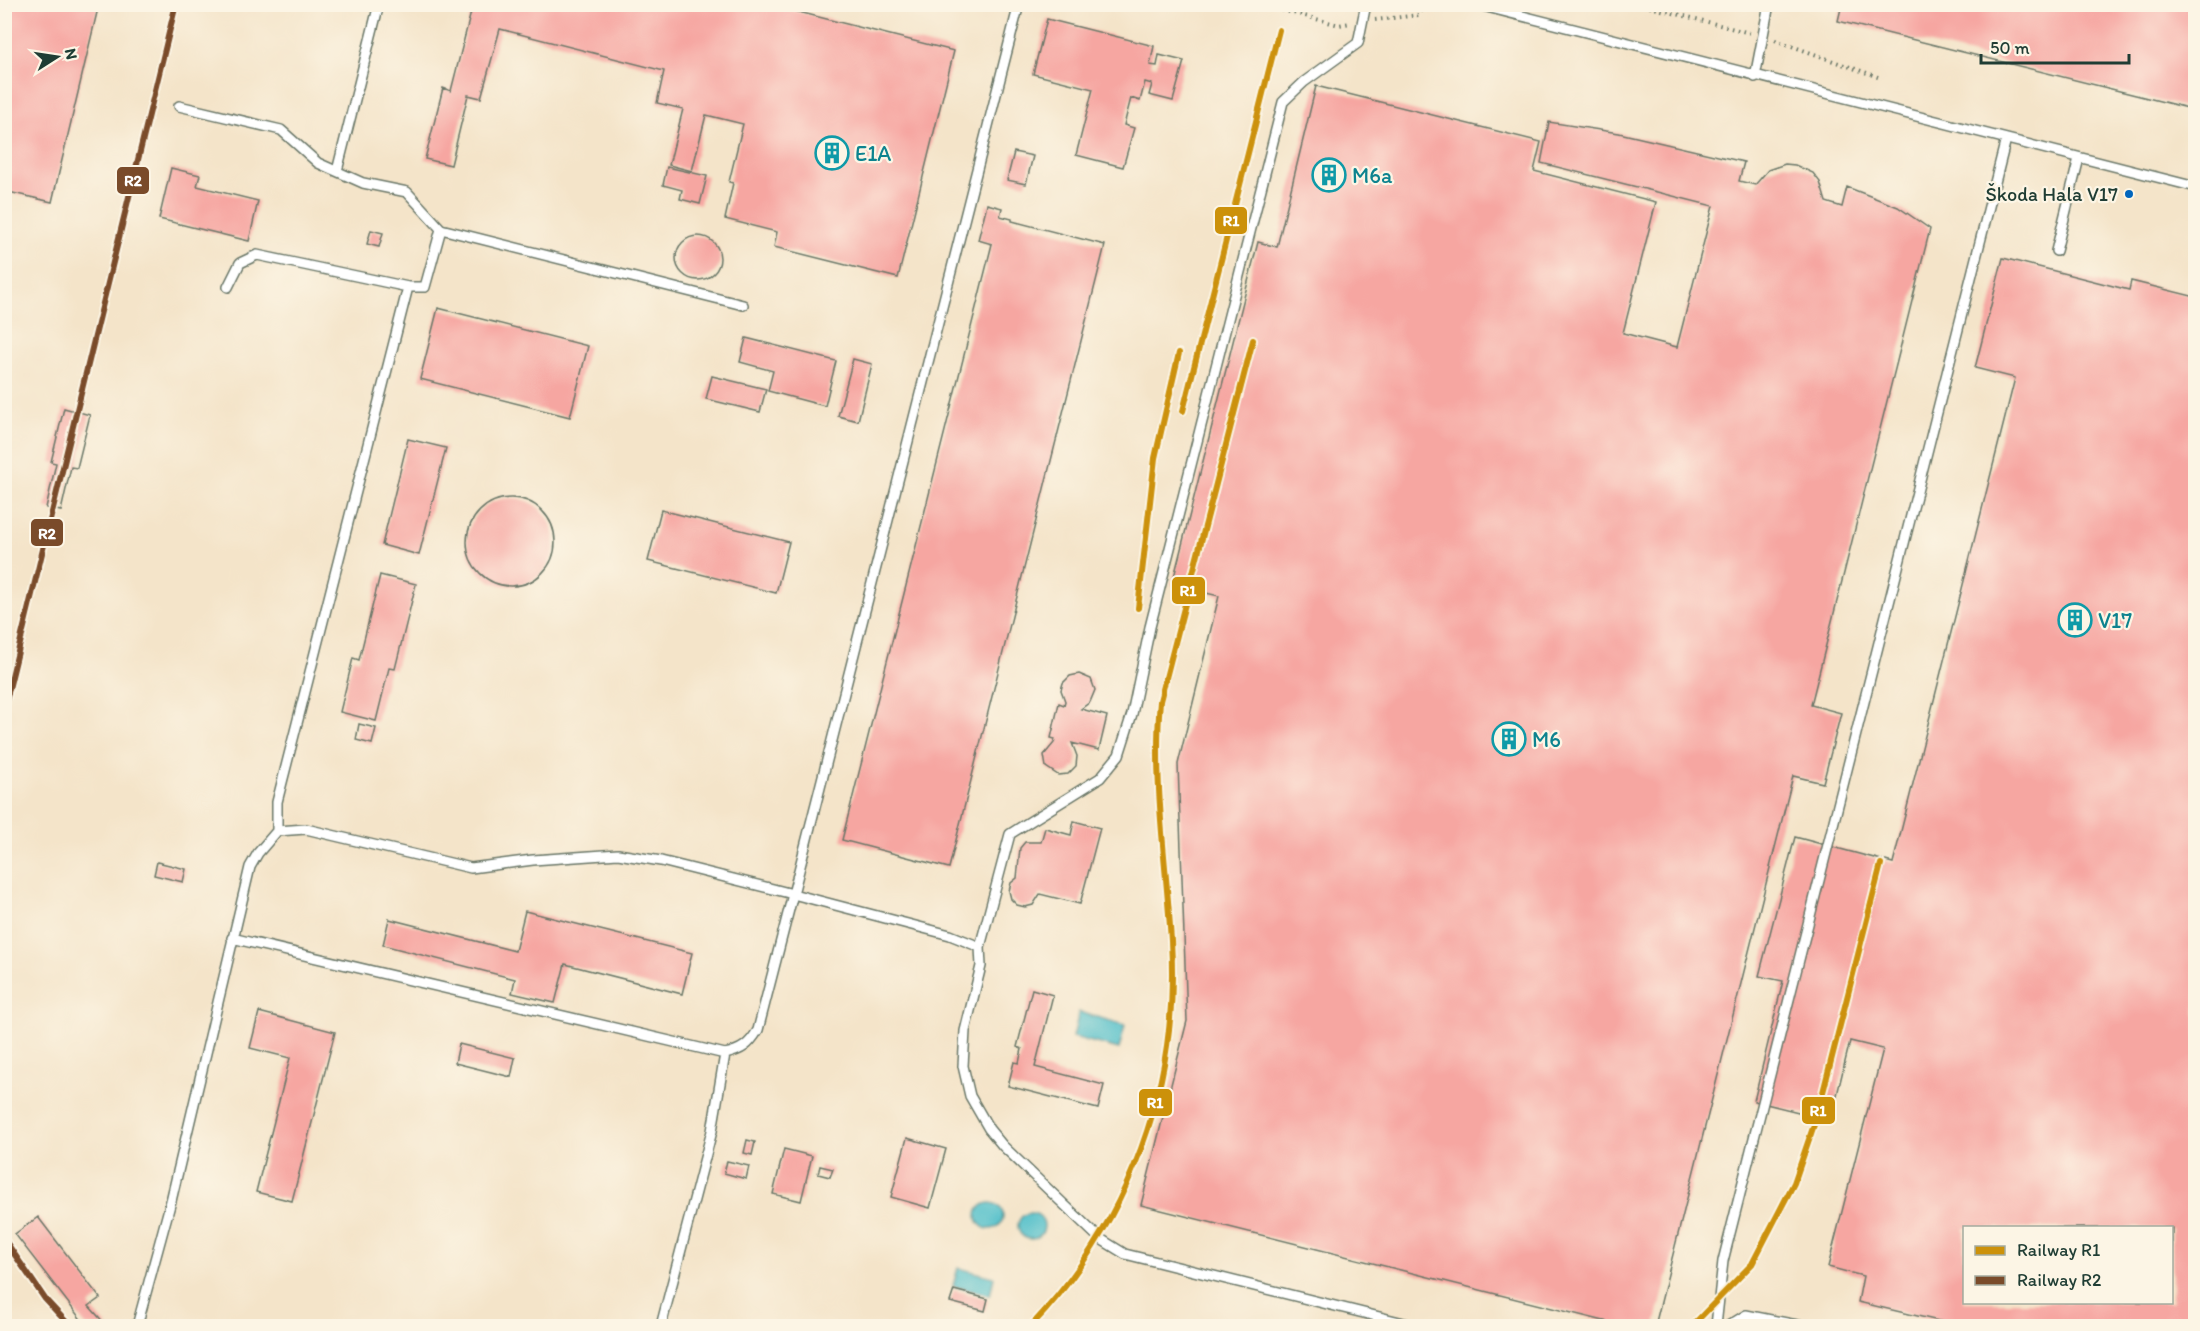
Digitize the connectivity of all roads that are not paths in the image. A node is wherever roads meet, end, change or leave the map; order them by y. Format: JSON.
{"nodes":[{"id":1,"x":380,"y":4,"type":"edge"},
{"id":2,"x":1019,"y":4,"type":"edge"},
{"id":3,"x":1366,"y":4,"type":"edge"},
{"id":4,"x":1475,"y":4,"type":"edge"},
{"id":5,"x":1769,"y":4,"type":"edge"},
{"id":6,"x":1755,"y":76,"type":"junction"},
{"id":7,"x":179,"y":106,"type":"dead end"},
{"id":8,"x":2006,"y":139,"type":"junction"},
{"id":9,"x":2079,"y":158,"type":"junction"},
{"id":10,"x":337,"y":171,"type":"junction"},
{"id":11,"x":2196,"y":187,"type":"edge"},
{"id":12,"x":441,"y":229,"type":"junction"},
{"id":13,"x":2056,"y":251,"type":"dead end"},
{"id":14,"x":228,"y":287,"type":"dead end"},
{"id":15,"x":408,"y":287,"type":"junction"},
{"id":16,"x":743,"y":304,"type":"dead end"},
{"id":17,"x":277,"y":831,"type":"junction"},
{"id":18,"x":793,"y":894,"type":"junction"},
{"id":19,"x":232,"y":938,"type":"junction"},
{"id":20,"x":980,"y":947,"type":"junction"},
{"id":21,"x":725,"y":1054,"type":"junction"},
{"id":22,"x":137,"y":1326,"type":"edge"},
{"id":23,"x":661,"y":1326,"type":"edge"},
{"id":24,"x":1416,"y":1326,"type":"edge"},
{"id":25,"x":1716,"y":1326,"type":"edge"},
{"id":26,"x":1728,"y":1326,"type":"edge"},
{"id":27,"x":1802,"y":1326,"type":"edge"}],
"edges":[{"from":1,"to":10,"type":"lane"},
{"from":2,"to":18,"type":"lane"},
{"from":3,"to":20,"type":"lane"},
{"from":4,"to":6,"type":"lane"},
{"from":5,"to":6,"type":"lane"},
{"from":6,"to":8,"type":"lane"},
{"from":7,"to":10,"type":"lane"},
{"from":8,"to":9,"type":"lane"},
{"from":8,"to":25,"type":"lane"},
{"from":9,"to":11,"type":"lane"},
{"from":9,"to":13,"type":"lane"},
{"from":10,"to":12,"type":"lane"},
{"from":12,"to":15,"type":"lane"},
{"from":12,"to":16,"type":"lane"},
{"from":14,"to":15,"type":"lane"},
{"from":15,"to":17,"type":"lane"},
{"from":17,"to":18,"type":"lane"},
{"from":17,"to":19,"type":"lane"},
{"from":18,"to":20,"type":"lane"},
{"from":18,"to":21,"type":"lane"},
{"from":19,"to":21,"type":"lane"},
{"from":19,"to":22,"type":"lane"},
{"from":20,"to":24,"type":"lane"},
{"from":21,"to":23,"type":"lane"},
{"from":26,"to":27,"type":"lane"}]}
